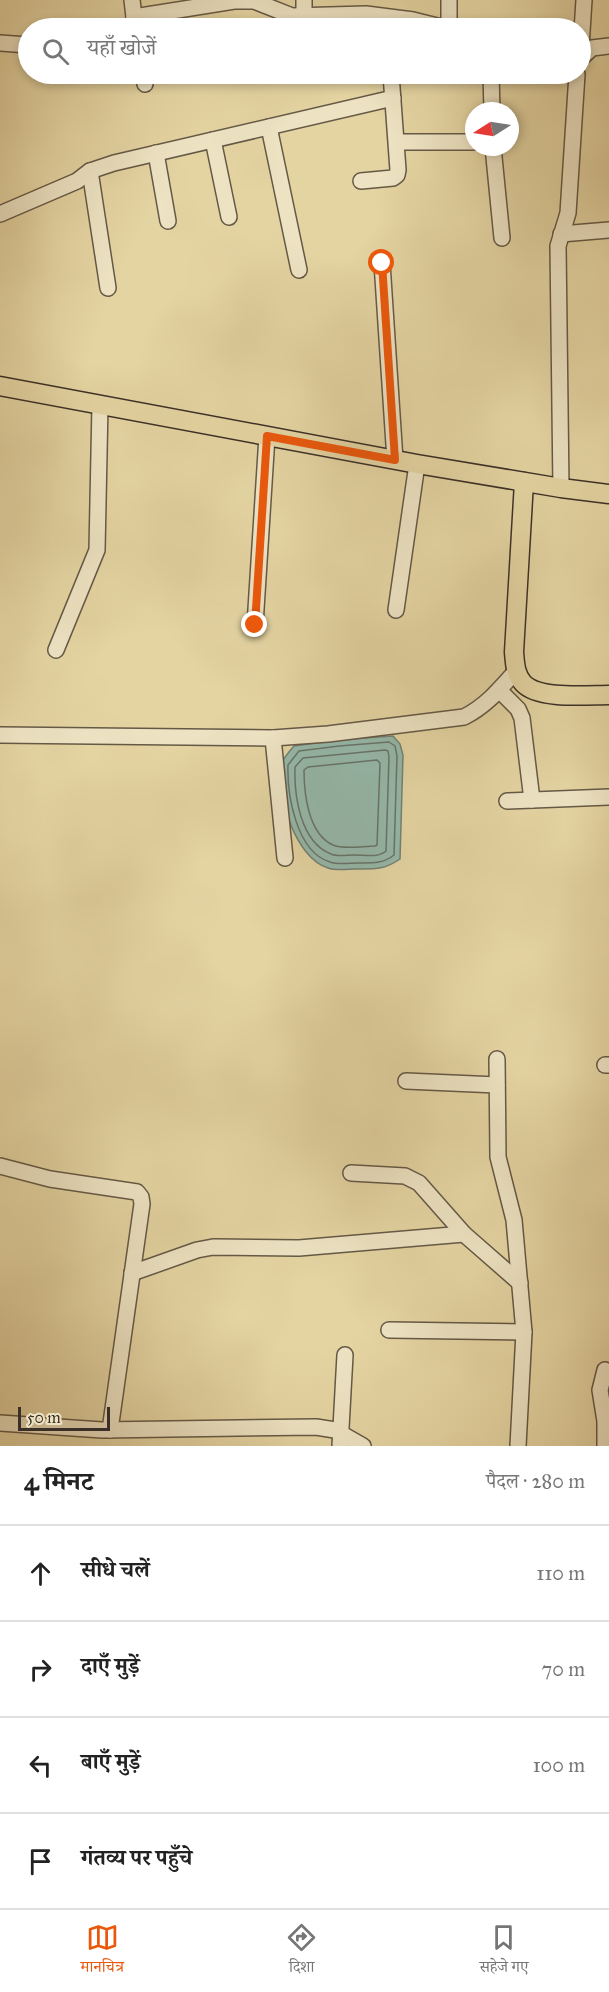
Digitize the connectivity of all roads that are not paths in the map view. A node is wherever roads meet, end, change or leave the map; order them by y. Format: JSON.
{"nodes":[{"id":1,"x":132,"y":0,"type":"edge"},
{"id":2,"x":304,"y":0,"type":"edge"},
{"id":3,"x":449,"y":0,"type":"edge"},
{"id":4,"x":584,"y":0,"type":"edge"},
{"id":5,"x":234,"y":1,"type":"edge"},
{"id":6,"x":304,"y":17,"type":"junction"},
{"id":7,"x":133,"y":18,"type":"edge"},
{"id":8,"x":156,"y":18,"type":"edge"},
{"id":9,"x":376,"y":18,"type":"edge"},
{"id":10,"x":448,"y":18,"type":"edge"},
{"id":11,"x":584,"y":18,"type":"edge"},
{"id":12,"x":0,"y":43,"type":"edge"},
{"id":13,"x":18,"y":44,"type":"edge"},
{"id":14,"x":609,"y":46,"type":"edge"},
{"id":15,"x":591,"y":49,"type":"edge"},
{"id":16,"x":392,"y":84,"type":"edge"},
{"id":17,"x":491,"y":84,"type":"edge"},
{"id":18,"x":576,"y":84,"type":"edge"},
{"id":19,"x":393,"y":98,"type":"junction"},
{"id":20,"x":492,"y":102,"type":"edge"},
{"id":21,"x":268,"y":127,"type":"junction"},
{"id":22,"x":213,"y":140,"type":"junction"},
{"id":23,"x":465,"y":141,"type":"edge"},
{"id":24,"x":396,"y":142,"type":"junction"},
{"id":25,"x":156,"y":153,"type":"junction"},
{"id":26,"x":495,"y":156,"type":"edge"},
{"id":27,"x":90,"y":171,"type":"junction"},
{"id":28,"x":361,"y":181,"type":"dead end"},
{"id":29,"x":0,"y":214,"type":"edge"},
{"id":30,"x":229,"y":217,"type":"dead end"},
{"id":31,"x":168,"y":221,"type":"dead end"},
{"id":32,"x":609,"y":230,"type":"edge"},
{"id":33,"x":561,"y":234,"type":"junction"},
{"id":34,"x":502,"y":238,"type":"dead end"},
{"id":35,"x":382,"y":263,"type":"dead end"},
{"id":36,"x":299,"y":270,"type":"dead end"},
{"id":37,"x":108,"y":288,"type":"dead end"},
{"id":38,"x":0,"y":387,"type":"edge"},
{"id":39,"x":100,"y":405,"type":"junction"},
{"id":40,"x":267,"y":436,"type":"junction"},
{"id":41,"x":395,"y":460,"type":"junction"},
{"id":42,"x":417,"y":464,"type":"junction"},
{"id":43,"x":524,"y":482,"type":"junction"},
{"id":44,"x":561,"y":488,"type":"junction"},
{"id":45,"x":609,"y":494,"type":"edge"},
{"id":46,"x":396,"y":609,"type":"dead end"},
{"id":47,"x":255,"y":625,"type":"dead end"},
{"id":48,"x":56,"y":650,"type":"dead end"},
{"id":49,"x":516,"y":670,"type":"junction"},
{"id":50,"x":499,"y":690,"type":"junction"},
{"id":51,"x":609,"y":695,"type":"edge"},
{"id":52,"x":0,"y":735,"type":"edge"},
{"id":53,"x":273,"y":738,"type":"junction"},
{"id":54,"x":609,"y":796,"type":"edge"},
{"id":55,"x":532,"y":800,"type":"junction"},
{"id":56,"x":507,"y":801,"type":"dead end"},
{"id":57,"x":285,"y":858,"type":"dead end"},
{"id":58,"x":497,"y":1059,"type":"dead end"},
{"id":59,"x":406,"y":1081,"type":"dead end"},
{"id":60,"x":497,"y":1085,"type":"junction"},
{"id":61,"x":0,"y":1166,"type":"edge"},
{"id":62,"x":351,"y":1173,"type":"dead end"},
{"id":63,"x":464,"y":1234,"type":"junction"},
{"id":64,"x":132,"y":1273,"type":"junction"},
{"id":65,"x":520,"y":1283,"type":"junction"},
{"id":66,"x":389,"y":1330,"type":"dead end"},
{"id":67,"x":524,"y":1332,"type":"junction"},
{"id":68,"x":345,"y":1355,"type":"dead end"},
{"id":69,"x":605,"y":1370,"type":"dead end"},
{"id":70,"x":0,"y":1423,"type":"edge"},
{"id":71,"x":106,"y":1430,"type":"junction"},
{"id":72,"x":340,"y":1440,"type":"edge"},
{"id":73,"x":101,"y":1446,"type":"edge"},
{"id":74,"x":363,"y":1446,"type":"edge"},
{"id":75,"x":518,"y":1446,"type":"edge"},
{"id":76,"x":605,"y":1446,"type":"edge"}],
"edges":[{"from":1,"to":7,"type":"street"},
{"from":2,"to":6,"type":"street"},
{"from":3,"to":10,"type":"street"},
{"from":4,"to":11,"type":"street"},
{"from":5,"to":6,"type":"street"},
{"from":5,"to":8,"type":"street"},
{"from":6,"to":9,"type":"street"},
{"from":12,"to":13,"type":"street"},
{"from":14,"to":15,"type":"street"},
{"from":16,"to":19,"type":"street"},
{"from":17,"to":20,"type":"street"},
{"from":18,"to":33,"type":"street"},
{"from":19,"to":21,"type":"street"},
{"from":19,"to":24,"type":"street"},
{"from":21,"to":22,"type":"street"},
{"from":21,"to":36,"type":"street"},
{"from":22,"to":25,"type":"street"},
{"from":22,"to":30,"type":"street"},
{"from":23,"to":24,"type":"street"},
{"from":24,"to":28,"type":"street"},
{"from":25,"to":27,"type":"street"},
{"from":25,"to":31,"type":"street"},
{"from":26,"to":34,"type":"street"},
{"from":27,"to":29,"type":"street"},
{"from":27,"to":37,"type":"street"},
{"from":32,"to":33,"type":"street"},
{"from":33,"to":44,"type":"street"},
{"from":35,"to":41,"type":"street"},
{"from":38,"to":39,"type":"main road"},
{"from":39,"to":40,"type":"main road"},
{"from":39,"to":48,"type":"street"},
{"from":40,"to":41,"type":"main road"},
{"from":40,"to":47,"type":"street"},
{"from":41,"to":42,"type":"main road"},
{"from":42,"to":43,"type":"main road"},
{"from":42,"to":46,"type":"street"},
{"from":43,"to":44,"type":"main road"},
{"from":43,"to":49,"type":"main road"},
{"from":44,"to":45,"type":"main road"},
{"from":49,"to":50,"type":"street"},
{"from":49,"to":51,"type":"main road"},
{"from":50,"to":53,"type":"street"},
{"from":50,"to":55,"type":"street"},
{"from":52,"to":53,"type":"street"},
{"from":53,"to":57,"type":"street"},
{"from":54,"to":55,"type":"street"},
{"from":55,"to":56,"type":"street"},
{"from":58,"to":60,"type":"street"},
{"from":59,"to":60,"type":"street"},
{"from":60,"to":65,"type":"street"},
{"from":61,"to":64,"type":"street"},
{"from":62,"to":63,"type":"street"},
{"from":63,"to":64,"type":"street"},
{"from":63,"to":65,"type":"street"},
{"from":64,"to":71,"type":"street"},
{"from":65,"to":67,"type":"street"},
{"from":66,"to":67,"type":"street"},
{"from":67,"to":75,"type":"street"},
{"from":68,"to":72,"type":"street"},
{"from":69,"to":76,"type":"street"},
{"from":70,"to":71,"type":"street"},
{"from":71,"to":72,"type":"street"},
{"from":71,"to":73,"type":"street"},
{"from":72,"to":74,"type":"street"}]}
